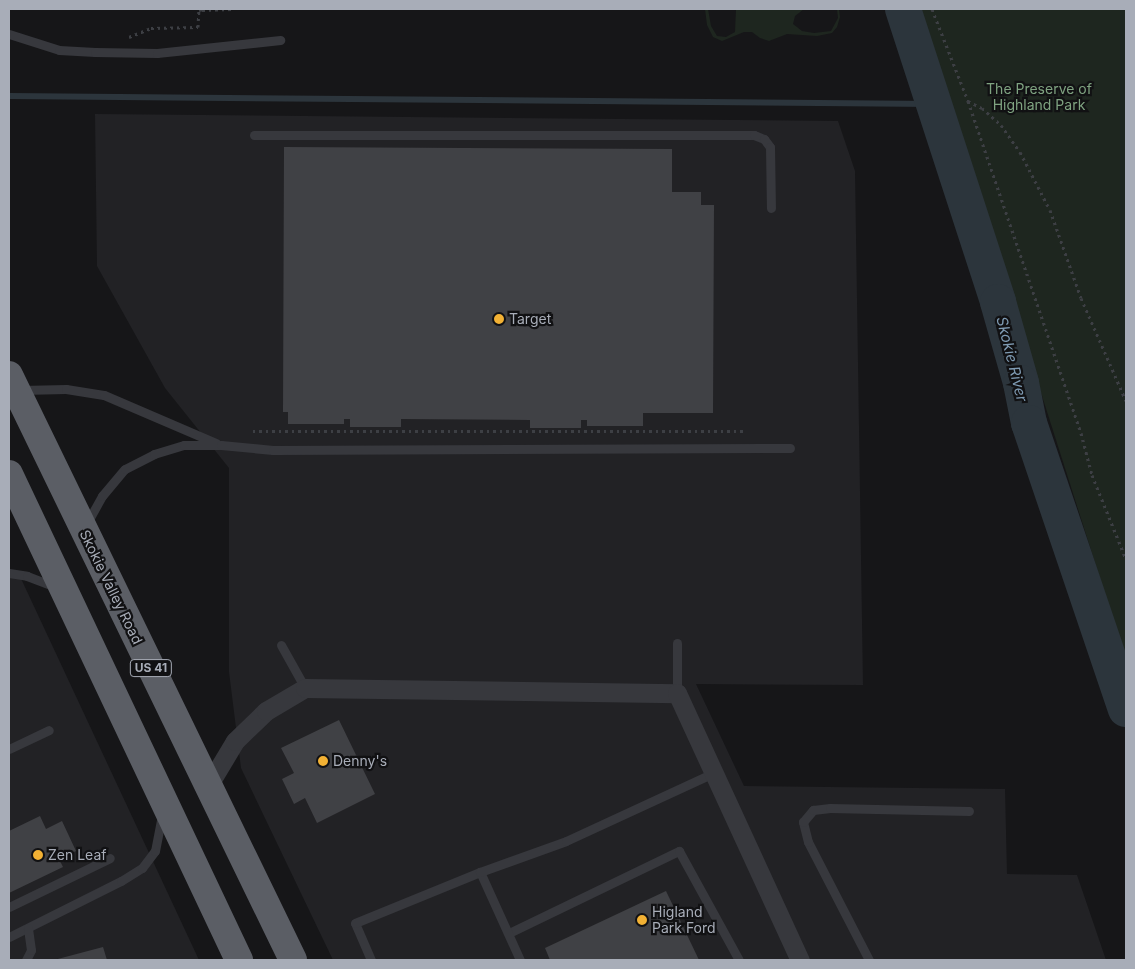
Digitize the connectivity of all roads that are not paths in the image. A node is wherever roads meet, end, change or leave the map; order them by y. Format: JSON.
{"nodes":[{"id":1,"x":9,"y":34,"type":"edge"},
{"id":2,"x":280,"y":40,"type":"dead end"},
{"id":3,"x":254,"y":135,"type":"dead end"},
{"id":4,"x":771,"y":208,"type":"dead end"},
{"id":5,"x":12,"y":383,"type":"edge"},
{"id":6,"x":221,"y":445,"type":"junction"},
{"id":7,"x":790,"y":448,"type":"dead end"},
{"id":8,"x":9,"y":474,"type":"edge"},
{"id":9,"x":83,"y":530,"type":"junction"},
{"id":10,"x":9,"y":573,"type":"edge"},
{"id":11,"x":65,"y":590,"type":"junction"},
{"id":12,"x":677,"y":643,"type":"dead end"},
{"id":13,"x":282,"y":644,"type":"dead end"},
{"id":14,"x":305,"y":688,"type":"junction"},
{"id":15,"x":677,"y":693,"type":"junction"},
{"id":16,"x":48,"y":730,"type":"dead end"},
{"id":17,"x":9,"y":749,"type":"edge"},
{"id":18,"x":713,"y":773,"type":"junction"},
{"id":19,"x":208,"y":786,"type":"junction"},
{"id":20,"x":165,"y":802,"type":"junction"},
{"id":21,"x":969,"y":811,"type":"dead end"},
{"id":22,"x":110,"y":858,"type":"dead end"},
{"id":23,"x":480,"y":872,"type":"junction"},
{"id":24,"x":9,"y":907,"type":"edge"},
{"id":25,"x":28,"y":928,"type":"junction"},
{"id":26,"x":509,"y":934,"type":"junction"},
{"id":27,"x":9,"y":937,"type":"edge"},
{"id":28,"x":26,"y":960,"type":"edge"},
{"id":29,"x":239,"y":960,"type":"edge"},
{"id":30,"x":293,"y":960,"type":"edge"},
{"id":31,"x":371,"y":960,"type":"edge"},
{"id":32,"x":520,"y":960,"type":"edge"},
{"id":33,"x":739,"y":960,"type":"edge"},
{"id":34,"x":800,"y":960,"type":"edge"},
{"id":35,"x":869,"y":960,"type":"edge"}],
"edges":[{"from":1,"to":2,"type":"lane"},
{"from":3,"to":4,"type":"lane"},
{"from":5,"to":6,"type":"lane"},
{"from":5,"to":9,"type":"highway","name":"Skokie Valley Road","number":"US 41"},
{"from":6,"to":7,"type":"lane"},
{"from":6,"to":9,"type":"lane"},
{"from":8,"to":11,"type":"highway"},
{"from":9,"to":19,"type":"highway","name":"Skokie Valley Road","number":"US 41"},
{"from":10,"to":11,"type":"lane"},
{"from":11,"to":20,"type":"highway"},
{"from":12,"to":15,"type":"lane"},
{"from":13,"to":14,"type":"lane"},
{"from":14,"to":15,"type":"street"},
{"from":14,"to":19,"type":"street"},
{"from":15,"to":18,"type":"street"},
{"from":16,"to":17,"type":"lane"},
{"from":18,"to":23,"type":"lane"},
{"from":18,"to":34,"type":"street"},
{"from":19,"to":30,"type":"highway","name":"Skokie Valley Road","number":"US 41"},
{"from":20,"to":25,"type":"lane"},
{"from":20,"to":29,"type":"highway"},
{"from":21,"to":35,"type":"lane"},
{"from":22,"to":24,"type":"lane"},
{"from":23,"to":26,"type":"lane"},
{"from":23,"to":31,"type":"lane"},
{"from":25,"to":27,"type":"lane"},
{"from":25,"to":28,"type":"lane"},
{"from":26,"to":32,"type":"lane"},
{"from":26,"to":33,"type":"lane"}]}
